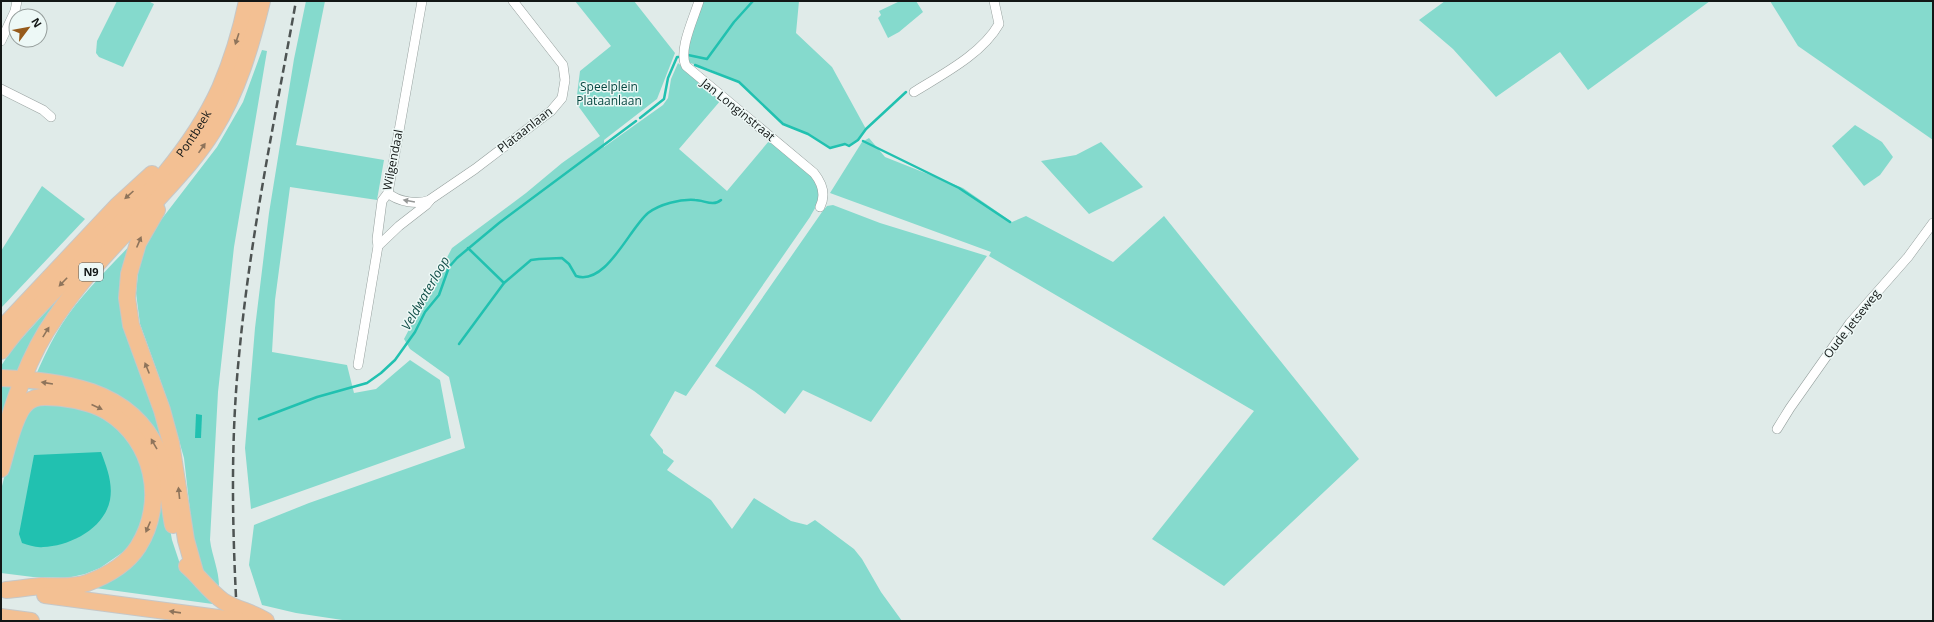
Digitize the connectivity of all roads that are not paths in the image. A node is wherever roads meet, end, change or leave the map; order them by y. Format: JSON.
{"nodes":[{"id":1,"x":17,"y":1,"type":"edge"},
{"id":2,"x":247,"y":1,"type":"edge"},
{"id":3,"x":262,"y":1,"type":"edge"},
{"id":4,"x":422,"y":1,"type":"edge"},
{"id":5,"x":513,"y":1,"type":"edge"},
{"id":6,"x":699,"y":1,"type":"edge"},
{"id":7,"x":994,"y":1,"type":"edge"},
{"id":8,"x":1,"y":41,"type":"edge"},
{"id":9,"x":1,"y":89,"type":"edge"},
{"id":10,"x":914,"y":92,"type":"dead end"},
{"id":11,"x":51,"y":117,"type":"dead end"},
{"id":12,"x":174,"y":161,"type":"junction"},
{"id":13,"x":177,"y":178,"type":"junction"},
{"id":14,"x":388,"y":193,"type":"junction"},
{"id":15,"x":431,"y":199,"type":"junction"},
{"id":16,"x":820,"y":207,"type":"dead end"},
{"id":17,"x":1933,"y":223,"type":"edge"},
{"id":18,"x":378,"y":246,"type":"junction"},
{"id":19,"x":1,"y":329,"type":"edge"},
{"id":20,"x":1,"y":351,"type":"edge"},
{"id":21,"x":358,"y":365,"type":"dead end"},
{"id":22,"x":1,"y":378,"type":"edge"},
{"id":23,"x":22,"y":379,"type":"junction"},
{"id":24,"x":1777,"y":429,"type":"dead end"},
{"id":25,"x":1,"y":445,"type":"edge"},
{"id":26,"x":1,"y":470,"type":"edge"},
{"id":27,"x":195,"y":572,"type":"junction"},
{"id":28,"x":4,"y":589,"type":"edge"},
{"id":29,"x":1,"y":617,"type":"edge"},
{"id":30,"x":31,"y":621,"type":"edge"},
{"id":31,"x":241,"y":621,"type":"edge"},
{"id":32,"x":266,"y":621,"type":"edge"}],
"edges":[{"from":1,"to":8,"type":"street"},
{"from":2,"to":12,"type":"highway","name":"Pontbeek","number":"N9","one_way":true},
{"from":13,"to":3,"type":"highway","number":"N9","one_way":true},
{"from":4,"to":14,"type":"street","name":"Wilgendaal"},
{"from":5,"to":15,"type":"street","name":"Plataanlaan"},
{"from":6,"to":16,"type":"street","name":"Jan Longinstraat"},
{"from":7,"to":10,"type":"street"},
{"from":9,"to":11,"type":"street"},
{"from":12,"to":19,"type":"highway","one_way":true},
{"from":12,"to":20,"type":"highway","name":"Pontbeek","number":"N9","one_way":true},
{"from":23,"to":13,"type":"highway","number":"N9","one_way":true},
{"from":27,"to":13,"type":"highway","one_way":true},
{"from":15,"to":14,"type":"street","name":"Plataanlaan","one_way":true},
{"from":14,"to":18,"type":"street","name":"Wilgendaal"},
{"from":15,"to":18,"type":"street","name":"Plataanlaan"},
{"from":17,"to":24,"type":"street","name":"Oude Jetseweg"},
{"from":18,"to":21,"type":"street","name":"Wilgendaal"},
{"from":22,"to":23,"type":"highway"},
{"from":23,"to":25,"type":"highway","number":"N9"},
{"from":27,"to":23,"type":"highway","one_way":true},
{"from":26,"to":28,"type":"highway","one_way":true},
{"from":27,"to":32,"type":"highway"},
{"from":31,"to":28,"type":"highway","one_way":true},
{"from":29,"to":30,"type":"highway"}]}
